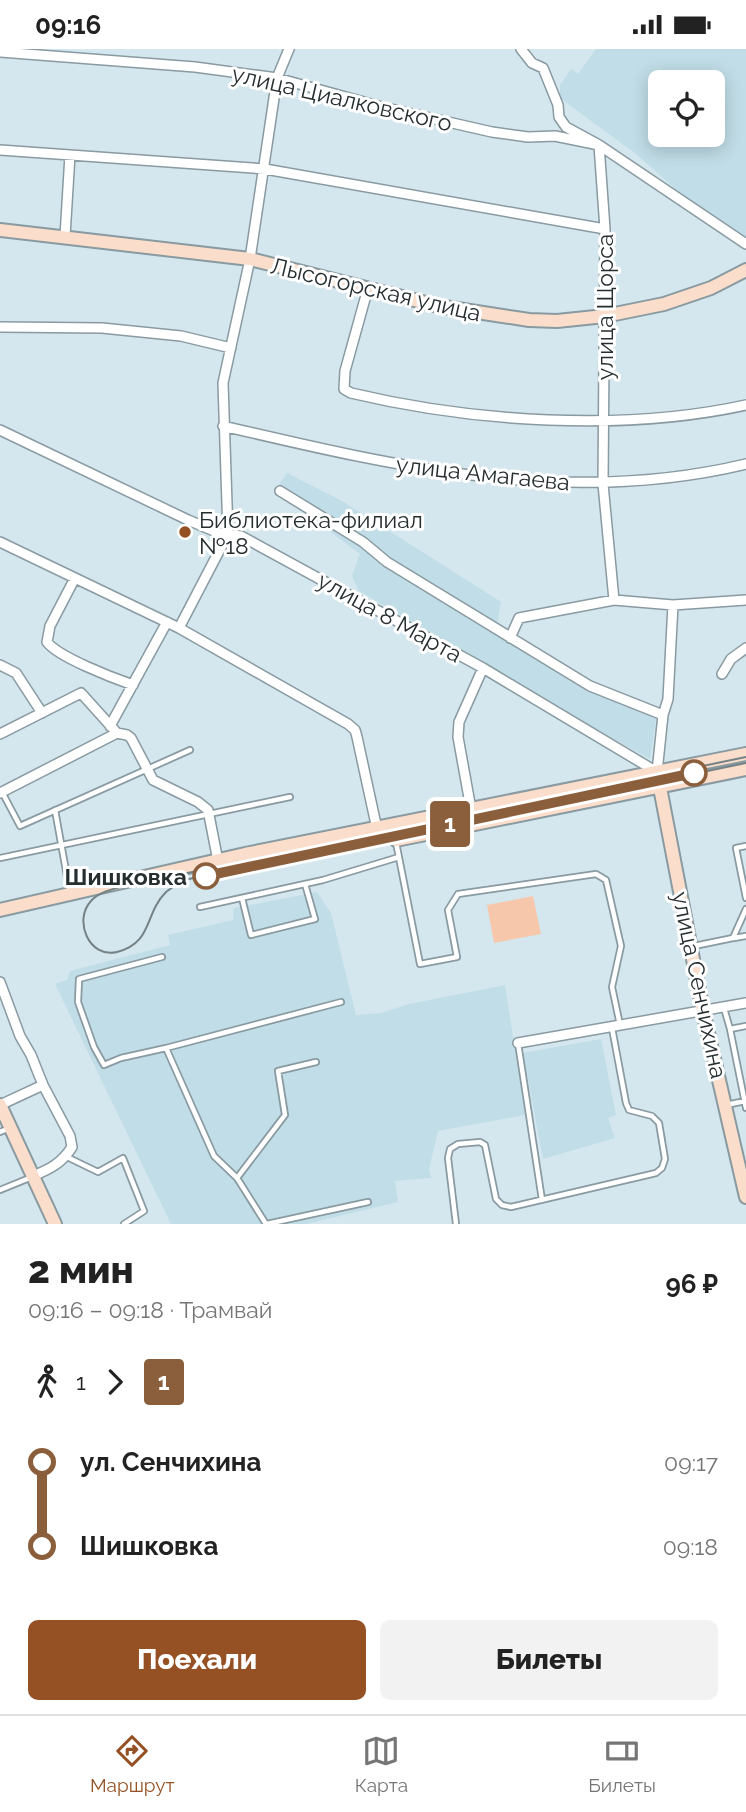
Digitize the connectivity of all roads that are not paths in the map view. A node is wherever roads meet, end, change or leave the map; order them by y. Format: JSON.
{"nodes":[{"id":1,"x":289,"y":49,"type":"edge"},
{"id":2,"x":521,"y":49,"type":"edge"},
{"id":3,"x":0,"y":52,"type":"edge"},
{"id":4,"x":277,"y":78,"type":"junction"},
{"id":5,"x":599,"y":145,"type":"junction"},
{"id":6,"x":0,"y":150,"type":"edge"},
{"id":7,"x":71,"y":155,"type":"junction"},
{"id":8,"x":265,"y":169,"type":"junction"},
{"id":9,"x":606,"y":229,"type":"junction"},
{"id":10,"x":0,"y":230,"type":"edge"},
{"id":11,"x":65,"y":236,"type":"junction"},
{"id":12,"x":746,"y":244,"type":"edge"},
{"id":13,"x":250,"y":259,"type":"junction"},
{"id":14,"x":746,"y":270,"type":"edge"},
{"id":15,"x":368,"y":288,"type":"junction"},
{"id":16,"x":606,"y":316,"type":"junction"},
{"id":17,"x":0,"y":327,"type":"edge"},
{"id":18,"x":231,"y":348,"type":"junction"},
{"id":19,"x":746,"y":405,"type":"edge"},
{"id":20,"x":603,"y":421,"type":"junction"},
{"id":21,"x":223,"y":426,"type":"junction"},
{"id":22,"x":0,"y":430,"type":"edge"},
{"id":23,"x":746,"y":464,"type":"edge"},
{"id":24,"x":603,"y":484,"type":"junction"},
{"id":25,"x":280,"y":491,"type":"dead end"},
{"id":26,"x":228,"y":534,"type":"junction"},
{"id":27,"x":0,"y":542,"type":"edge"},
{"id":28,"x":75,"y":578,"type":"junction"},
{"id":29,"x":614,"y":600,"type":"junction"},
{"id":30,"x":746,"y":600,"type":"edge"},
{"id":31,"x":673,"y":605,"type":"junction"},
{"id":32,"x":167,"y":622,"type":"junction"},
{"id":33,"x":179,"y":628,"type":"junction"},
{"id":34,"x":510,"y":638,"type":"junction"},
{"id":35,"x":746,"y":648,"type":"edge"},
{"id":36,"x":1,"y":667,"type":"edge"},
{"id":37,"x":483,"y":668,"type":"junction"},
{"id":38,"x":722,"y":674,"type":"dead end"},
{"id":39,"x":132,"y":685,"type":"junction"},
{"id":40,"x":42,"y":713,"type":"junction"},
{"id":41,"x":663,"y":715,"type":"junction"},
{"id":42,"x":114,"y":729,"type":"junction"},
{"id":43,"x":0,"y":734,"type":"edge"},
{"id":44,"x":190,"y":750,"type":"dead end"},
{"id":45,"x":746,"y":754,"type":"edge"},
{"id":46,"x":146,"y":769,"type":"junction"},
{"id":47,"x":746,"y":769,"type":"edge"},
{"id":48,"x":657,"y":772,"type":"junction"},
{"id":49,"x":660,"y":787,"type":"junction"},
{"id":50,"x":1,"y":792,"type":"edge"},
{"id":51,"x":290,"y":797,"type":"dead end"},
{"id":52,"x":471,"y":809,"type":"junction"},
{"id":53,"x":55,"y":810,"type":"junction"},
{"id":54,"x":209,"y":814,"type":"junction"},
{"id":55,"x":393,"y":826,"type":"junction"},
{"id":56,"x":377,"y":829,"type":"junction"},
{"id":57,"x":396,"y":840,"type":"junction"},
{"id":58,"x":61,"y":845,"type":"junction"},
{"id":59,"x":746,"y":846,"type":"edge"},
{"id":60,"x":399,"y":857,"type":"junction"},
{"id":61,"x":0,"y":858,"type":"edge"},
{"id":62,"x":218,"y":860,"type":"junction"},
{"id":63,"x":305,"y":884,"type":"junction"},
{"id":64,"x":70,"y":894,"type":"junction"},
{"id":65,"x":242,"y":898,"type":"junction"},
{"id":66,"x":746,"y":898,"type":"edge"},
{"id":67,"x":200,"y":907,"type":"dead end"},
{"id":68,"x":746,"y":909,"type":"edge"},
{"id":69,"x":0,"y":910,"type":"edge"},
{"id":70,"x":746,"y":936,"type":"edge"},
{"id":71,"x":733,"y":938,"type":"junction"},
{"id":72,"x":691,"y":947,"type":"junction"},
{"id":73,"x":162,"y":957,"type":"dead end"},
{"id":74,"x":0,"y":982,"type":"edge"},
{"id":75,"x":341,"y":1002,"type":"dead end"},
{"id":76,"x":746,"y":1003,"type":"edge"},
{"id":77,"x":724,"y":1007,"type":"junction"},
{"id":78,"x":703,"y":1011,"type":"junction"},
{"id":79,"x":616,"y":1026,"type":"junction"},
{"id":80,"x":746,"y":1026,"type":"edge"},
{"id":81,"x":730,"y":1029,"type":"junction"},
{"id":82,"x":518,"y":1043,"type":"joint"},
{"id":83,"x":166,"y":1048,"type":"junction"},
{"id":84,"x":316,"y":1062,"type":"dead end"},
{"id":85,"x":43,"y":1085,"type":"junction"},
{"id":86,"x":745,"y":1101,"type":"edge"},
{"id":87,"x":0,"y":1105,"type":"edge"},
{"id":88,"x":725,"y":1105,"type":"junction"},
{"id":89,"x":746,"y":1108,"type":"edge"},
{"id":90,"x":5,"y":1130,"type":"edge"},
{"id":91,"x":66,"y":1157,"type":"junction"},
{"id":92,"x":742,"y":1159,"type":"edge"},
{"id":93,"x":33,"y":1177,"type":"junction"},
{"id":94,"x":237,"y":1178,"type":"junction"},
{"id":95,"x":0,"y":1190,"type":"edge"},
{"id":96,"x":746,"y":1197,"type":"edge"},
{"id":97,"x":542,"y":1200,"type":"junction"},
{"id":98,"x":368,"y":1202,"type":"dead end"},
{"id":99,"x":55,"y":1224,"type":"edge"},
{"id":100,"x":124,"y":1224,"type":"edge"},
{"id":101,"x":267,"y":1224,"type":"edge"},
{"id":102,"x":456,"y":1224,"type":"edge"}],
"edges":[{"from":1,"to":4,"type":"street"},
{"from":2,"to":5,"type":"street"},
{"from":3,"to":4,"type":"street","name":"улица Циалковского"},
{"from":4,"to":5,"type":"street","name":"улица Циалковского"},
{"from":4,"to":8,"type":"street"},
{"from":5,"to":9,"type":"street","name":"улица Щорса"},
{"from":5,"to":12,"type":"street"},
{"from":6,"to":7,"type":"street"},
{"from":7,"to":8,"type":"street"},
{"from":7,"to":11,"type":"street"},
{"from":8,"to":9,"type":"street"},
{"from":8,"to":13,"type":"street"},
{"from":9,"to":16,"type":"street","name":"улица Щорса"},
{"from":10,"to":11,"type":"street","name":"Лысогорская улица"},
{"from":11,"to":13,"type":"street","name":"Лысогорская улица"},
{"from":13,"to":15,"type":"street","name":"Лысогорская улица"},
{"from":13,"to":18,"type":"street"},
{"from":14,"to":16,"type":"street","name":"Лысогорская улица"},
{"from":15,"to":16,"type":"street","name":"Лысогорская улица"},
{"from":15,"to":20,"type":"street"},
{"from":16,"to":20,"type":"street","name":"улица Щорса"},
{"from":17,"to":18,"type":"street"},
{"from":18,"to":21,"type":"street"},
{"from":19,"to":20,"type":"street"},
{"from":20,"to":24,"type":"street","name":"улица Щорса"},
{"from":21,"to":24,"type":"street","name":"улица Амагаева"},
{"from":21,"to":26,"type":"street"},
{"from":22,"to":26,"type":"street","name":"улица 8 Марта"},
{"from":23,"to":24,"type":"street","name":"улица Амагаева"},
{"from":24,"to":29,"type":"street","name":"улица Щорса"},
{"from":25,"to":34,"type":"street"},
{"from":26,"to":33,"type":"street"},
{"from":26,"to":37,"type":"street","name":"улица 8 Марта"},
{"from":27,"to":28,"type":"street"},
{"from":28,"to":32,"type":"street"},
{"from":28,"to":39,"type":"street"},
{"from":29,"to":31,"type":"street"},
{"from":29,"to":34,"type":"street"},
{"from":30,"to":31,"type":"street"},
{"from":31,"to":41,"type":"street"},
{"from":32,"to":33,"type":"street"},
{"from":32,"to":39,"type":"street"},
{"from":33,"to":56,"type":"street"},
{"from":34,"to":41,"type":"street"},
{"from":35,"to":38,"type":"street"},
{"from":36,"to":40,"type":"street"},
{"from":37,"to":48,"type":"street","name":"улица 8 Марта"},
{"from":37,"to":52,"type":"street"},
{"from":39,"to":42,"type":"street"},
{"from":40,"to":42,"type":"street"},
{"from":40,"to":43,"type":"street"},
{"from":41,"to":48,"type":"street"},
{"from":42,"to":46,"type":"street"},
{"from":42,"to":50,"type":"street"},
{"from":44,"to":46,"type":"lane"},
{"from":45,"to":48,"type":"street"},
{"from":46,"to":53,"type":"lane"},
{"from":46,"to":54,"type":"street"},
{"from":47,"to":49,"type":"street"},
{"from":48,"to":49,"type":"street","name":"улица Сенчихина"},
{"from":48,"to":52,"type":"street"},
{"from":49,"to":57,"type":"street"},
{"from":49,"to":72,"type":"street","name":"улица Сенчихина"},
{"from":50,"to":53,"type":"lane"},
{"from":51,"to":54,"type":"lane"},
{"from":52,"to":55,"type":"street"},
{"from":53,"to":58,"type":"lane"},
{"from":54,"to":58,"type":"lane"},
{"from":54,"to":62,"type":"street"},
{"from":55,"to":56,"type":"street"},
{"from":55,"to":57,"type":"lane"},
{"from":56,"to":62,"type":"street"},
{"from":57,"to":60,"type":"lane"},
{"from":58,"to":61,"type":"lane"},
{"from":58,"to":64,"type":"lane"},
{"from":59,"to":66,"type":"lane"},
{"from":60,"to":63,"type":"lane"},
{"from":60,"to":79,"type":"lane"},
{"from":62,"to":64,"type":"street"},
{"from":63,"to":65,"type":"lane"},
{"from":63,"to":65,"type":"lane"},
{"from":64,"to":69,"type":"street"},
{"from":65,"to":67,"type":"lane"},
{"from":68,"to":71,"type":"lane"},
{"from":70,"to":71,"type":"lane"},
{"from":71,"to":72,"type":"lane"},
{"from":72,"to":78,"type":"street","name":"улица Сенчихина"},
{"from":73,"to":83,"type":"lane"},
{"from":74,"to":85,"type":"street"},
{"from":75,"to":83,"type":"lane"},
{"from":76,"to":77,"type":"street"},
{"from":77,"to":78,"type":"street"},
{"from":77,"to":81,"type":"lane"},
{"from":78,"to":79,"type":"street"},
{"from":78,"to":88,"type":"street","name":"улица Сенчихина"},
{"from":79,"to":82,"type":"street"},
{"from":79,"to":97,"type":"lane"},
{"from":80,"to":81,"type":"lane"},
{"from":81,"to":86,"type":"lane"},
{"from":82,"to":97,"type":"lane"},
{"from":83,"to":94,"type":"lane"},
{"from":84,"to":94,"type":"lane"},
{"from":85,"to":87,"type":"street"},
{"from":85,"to":91,"type":"street"},
{"from":86,"to":88,"type":"lane"},
{"from":86,"to":89,"type":"lane"},
{"from":87,"to":90,"type":"street"},
{"from":88,"to":92,"type":"street","name":"улица Сенчихина"},
{"from":90,"to":93,"type":"street"},
{"from":91,"to":93,"type":"street"},
{"from":91,"to":100,"type":"lane"},
{"from":92,"to":96,"type":"street","name":"улица Сенчихина"},
{"from":93,"to":95,"type":"lane"},
{"from":93,"to":99,"type":"street"},
{"from":94,"to":101,"type":"lane"},
{"from":97,"to":102,"type":"lane"},
{"from":98,"to":101,"type":"lane"}]}
